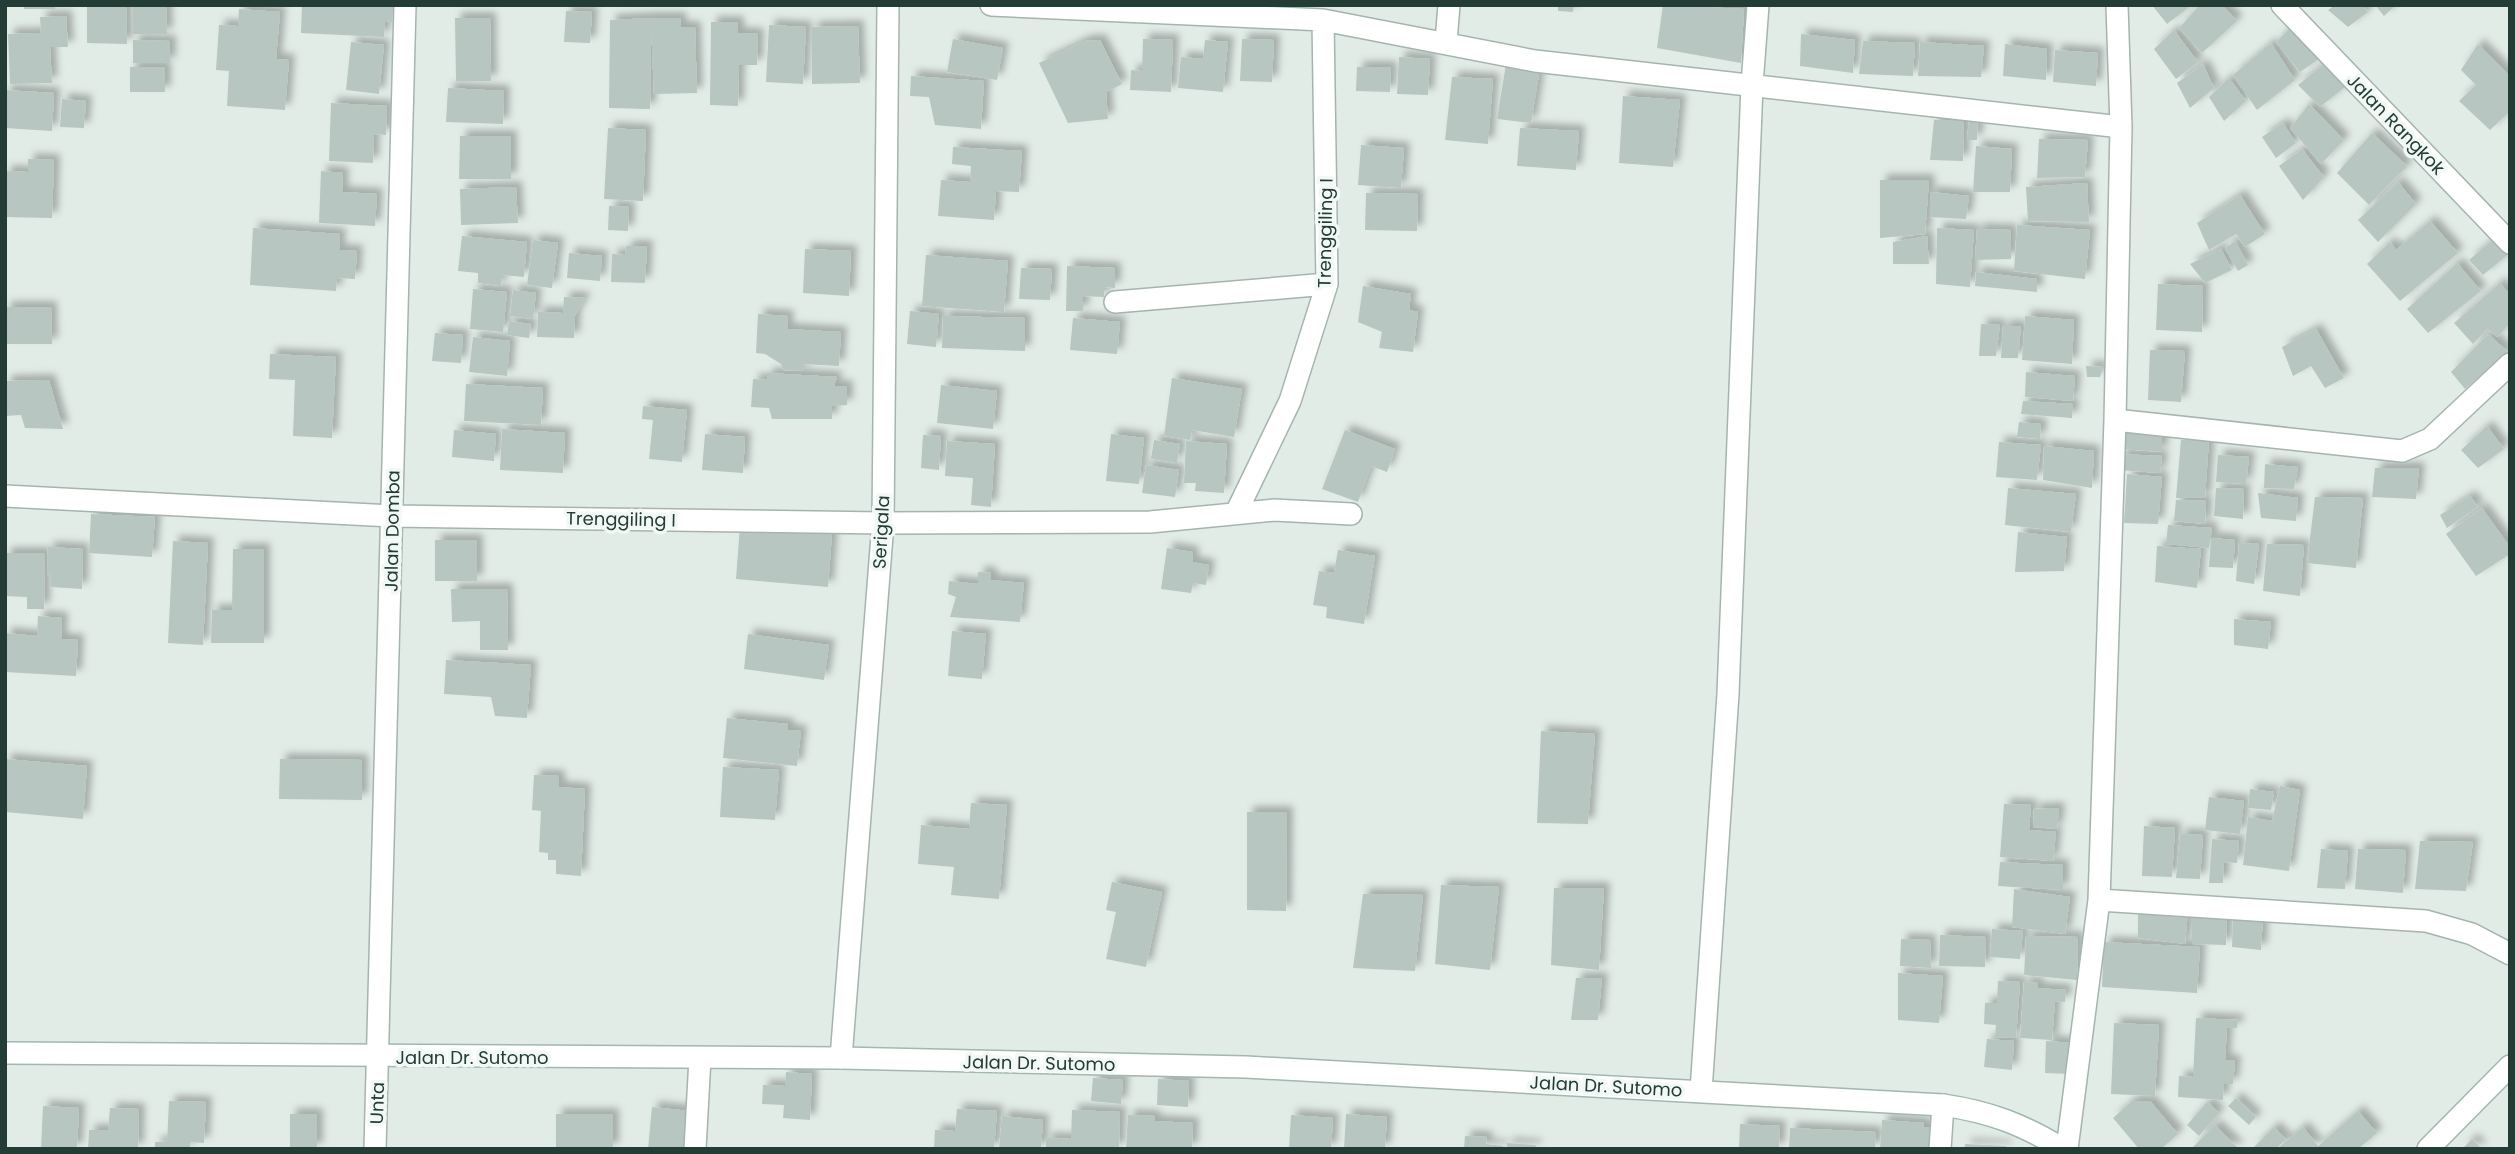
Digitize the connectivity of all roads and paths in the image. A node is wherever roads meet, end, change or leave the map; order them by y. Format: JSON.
{"nodes":[{"id":1,"x":405,"y":5,"type":"edge"},
{"id":2,"x":888,"y":5,"type":"edge"},
{"id":3,"x":991,"y":5,"type":"edge"},
{"id":4,"x":1449,"y":5,"type":"edge"},
{"id":5,"x":1758,"y":5,"type":"edge"},
{"id":6,"x":2117,"y":5,"type":"edge"},
{"id":7,"x":2282,"y":5,"type":"edge"},
{"id":8,"x":1323,"y":20,"type":"junction"},
{"id":9,"x":1446,"y":42,"type":"junction"},
{"id":10,"x":1752,"y":85,"type":"junction"},
{"id":11,"x":2121,"y":127,"type":"junction"},
{"id":12,"x":2510,"y":243,"type":"edge"},
{"id":13,"x":1327,"y":284,"type":"junction"},
{"id":14,"x":1115,"y":302,"type":"dead end"},
{"id":15,"x":2510,"y":364,"type":"edge"},
{"id":16,"x":2115,"y":420,"type":"junction"},
{"id":17,"x":5,"y":496,"type":"edge"},
{"id":18,"x":1236,"y":513,"type":"junction"},
{"id":19,"x":1351,"y":514,"type":"dead end"},
{"id":20,"x":392,"y":516,"type":"junction"},
{"id":21,"x":883,"y":523,"type":"junction"},
{"id":22,"x":2099,"y":900,"type":"junction"},
{"id":23,"x":2510,"y":954,"type":"edge"},
{"id":24,"x":5,"y":1053,"type":"edge"},
{"id":25,"x":379,"y":1056,"type":"junction"},
{"id":26,"x":700,"y":1058,"type":"junction"},
{"id":27,"x":841,"y":1058,"type":"junction"},
{"id":28,"x":2510,"y":1066,"type":"edge"},
{"id":29,"x":1701,"y":1091,"type":"junction"},
{"id":30,"x":1943,"y":1105,"type":"junction"},
{"id":31,"x":375,"y":1149,"type":"edge"},
{"id":32,"x":695,"y":1149,"type":"edge"},
{"id":33,"x":1940,"y":1149,"type":"edge"},
{"id":34,"x":2065,"y":1149,"type":"edge"},
{"id":35,"x":2428,"y":1149,"type":"edge"}],
"edges":[{"from":1,"to":20,"type":"street","name":"Jalan Domba"},
{"from":2,"to":21,"type":"street","name":"Serigala"},
{"from":3,"to":8,"type":"street"},
{"from":4,"to":9,"type":"street"},
{"from":5,"to":10,"type":"street"},
{"from":6,"to":11,"type":"street"},
{"from":7,"to":12,"type":"street","name":"Jalan Rangkok"},
{"from":8,"to":9,"type":"street"},
{"from":8,"to":13,"type":"street","name":"Trenggiling I"},
{"from":9,"to":10,"type":"street"},
{"from":10,"to":11,"type":"street"},
{"from":10,"to":29,"type":"street"},
{"from":11,"to":16,"type":"street"},
{"from":13,"to":14,"type":"street"},
{"from":13,"to":18,"type":"street","name":"Trenggiling I"},
{"from":15,"to":16,"type":"street"},
{"from":16,"to":22,"type":"street"},
{"from":17,"to":20,"type":"street","name":"Trenggiling I"},
{"from":18,"to":19,"type":"street","name":"Trenggiling I"},
{"from":18,"to":21,"type":"street","name":"Trenggiling I"},
{"from":20,"to":21,"type":"street","name":"Trenggiling I"},
{"from":20,"to":25,"type":"street","name":"Jalan Domba"},
{"from":21,"to":27,"type":"street","name":"Serigala"},
{"from":22,"to":23,"type":"street"},
{"from":22,"to":34,"type":"street"},
{"from":24,"to":25,"type":"street","name":"Jalan Dr. Sutomo"},
{"from":25,"to":26,"type":"street","name":"Jalan Dr. Sutomo"},
{"from":25,"to":31,"type":"street","name":"Unta"},
{"from":26,"to":27,"type":"street","name":"Jalan Dr. Sutomo"},
{"from":26,"to":32,"type":"street"},
{"from":27,"to":29,"type":"street","name":"Jalan Dr. Sutomo"},
{"from":28,"to":35,"type":"street"},
{"from":29,"to":30,"type":"street","name":"Jalan Dr. Sutomo"},
{"from":30,"to":33,"type":"street"},
{"from":30,"to":34,"type":"street","name":"Jalan Dr. Sutomo"}]}
